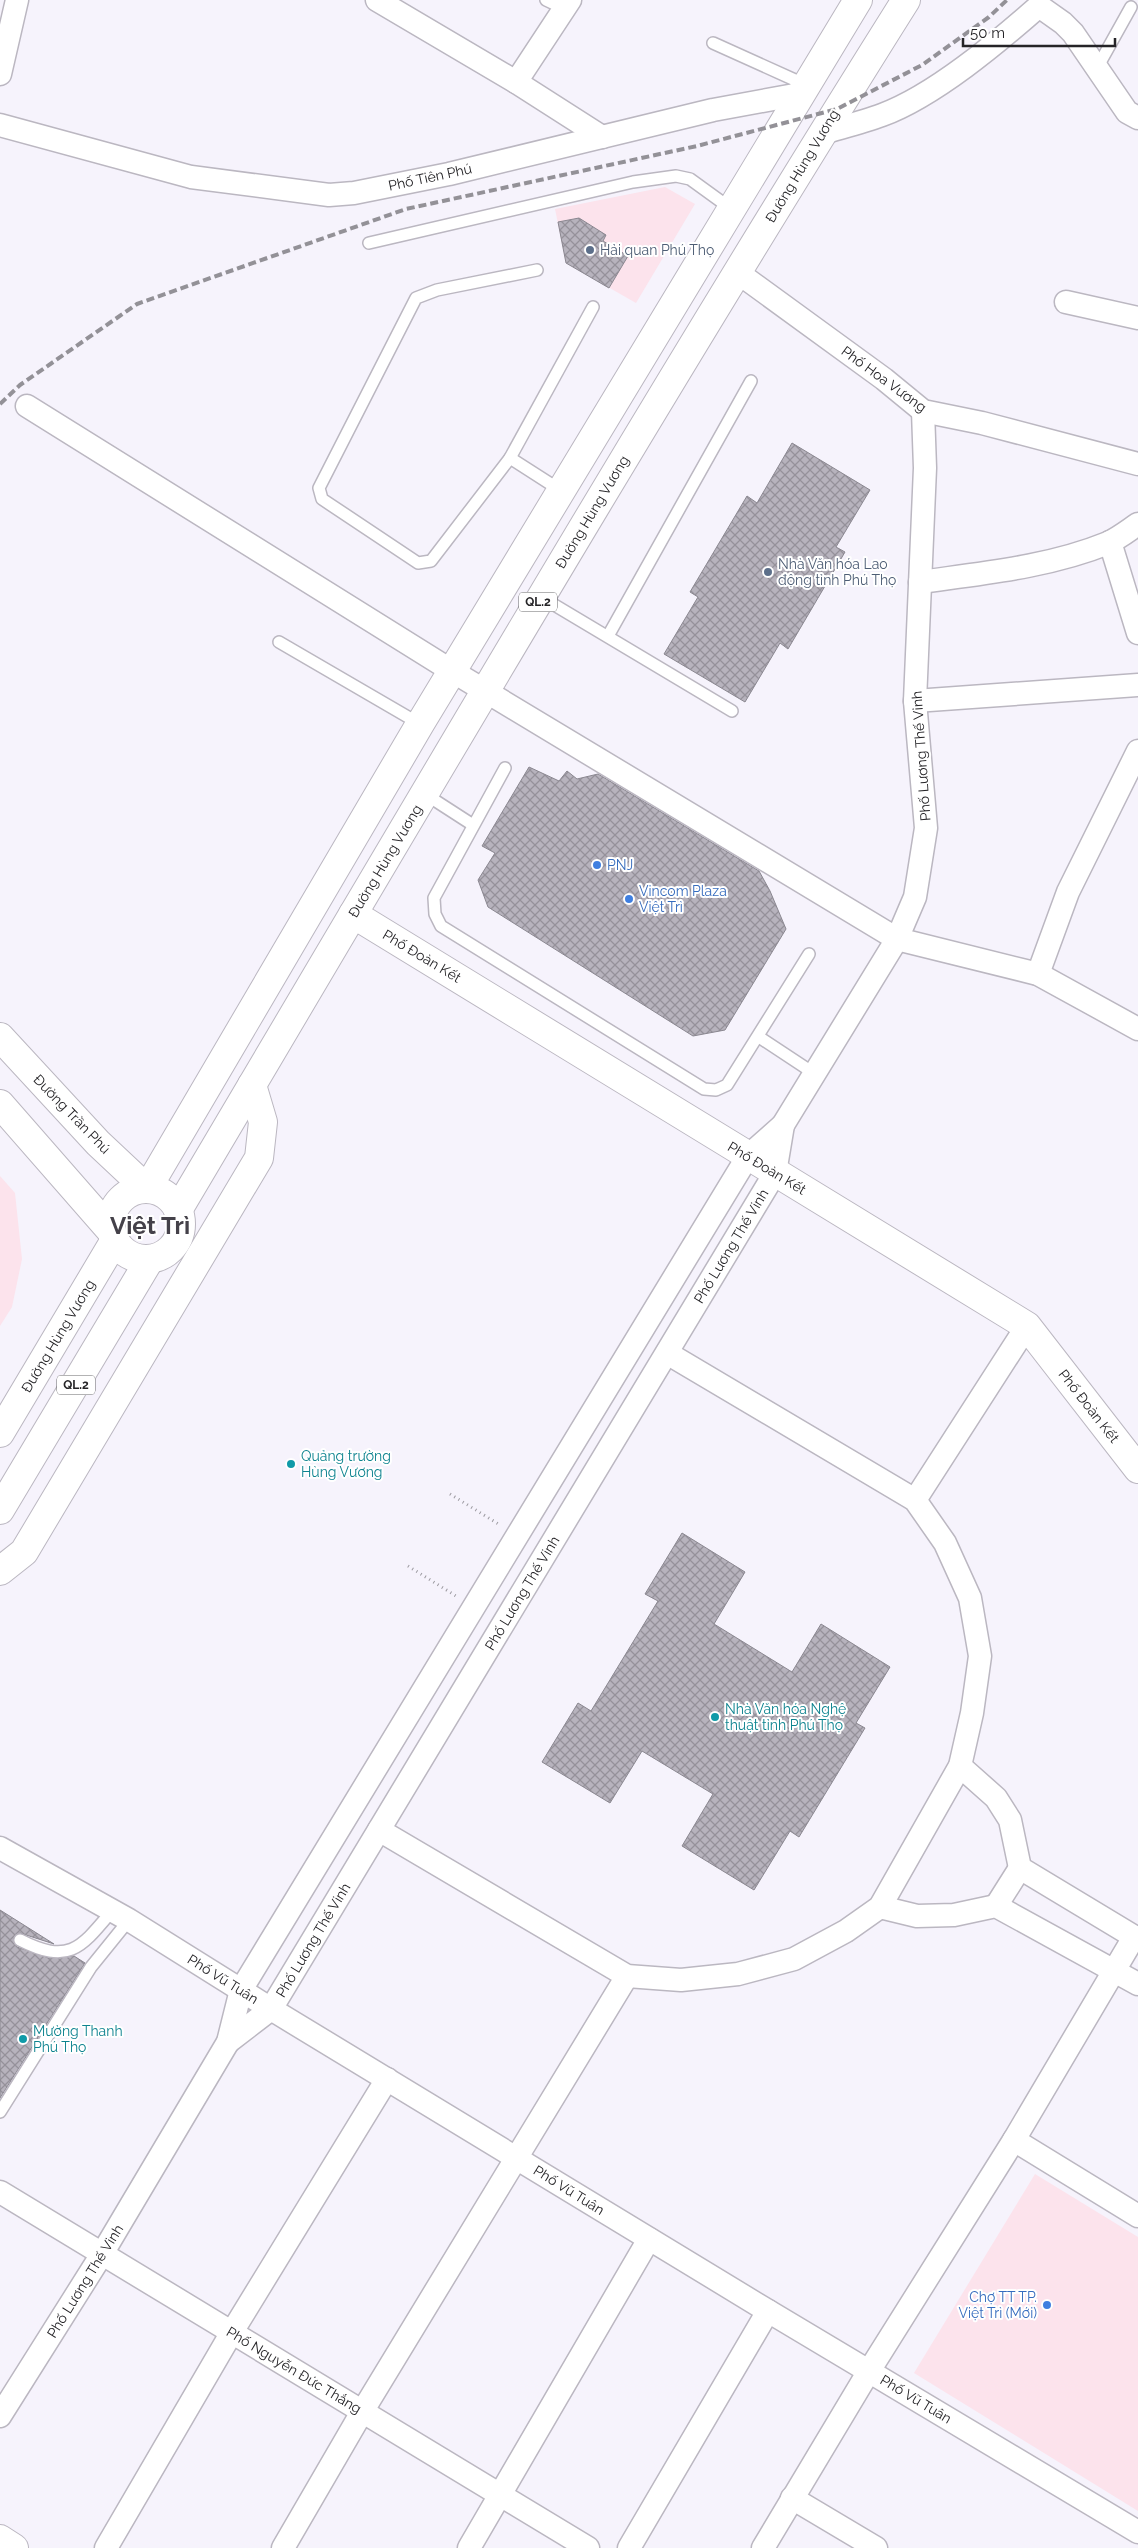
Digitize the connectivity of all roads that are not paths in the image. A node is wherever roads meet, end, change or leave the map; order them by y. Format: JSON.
{"nodes":[{"id":1,"x":17,"y":0,"type":"edge"},
{"id":2,"x":377,"y":0,"type":"edge"},
{"id":3,"x":858,"y":0,"type":"edge"},
{"id":4,"x":906,"y":0,"type":"edge"},
{"id":5,"x":560,"y":3,"type":"edge"},
{"id":6,"x":1131,"y":7,"type":"dead end"},
{"id":7,"x":5,"y":30,"type":"edge"},
{"id":8,"x":713,"y":43,"type":"dead end"},
{"id":9,"x":1097,"y":68,"type":"junction"},
{"id":10,"x":0,"y":74,"type":"edge"},
{"id":11,"x":516,"y":82,"type":"junction"},
{"id":12,"x":803,"y":90,"type":"junction"},
{"id":13,"x":1138,"y":118,"type":"edge"},
{"id":14,"x":0,"y":125,"type":"edge"},
{"id":15,"x":823,"y":133,"type":"junction"},
{"id":16,"x":602,"y":137,"type":"junction"},
{"id":17,"x":730,"y":208,"type":"junction"},
{"id":18,"x":369,"y":243,"type":"dead end"},
{"id":19,"x":537,"y":270,"type":"dead end"},
{"id":20,"x":737,"y":272,"type":"junction"},
{"id":21,"x":1066,"y":302,"type":"dead end"},
{"id":22,"x":593,"y":306,"type":"dead end"},
{"id":23,"x":1138,"y":318,"type":"edge"},
{"id":24,"x":750,"y":382,"type":"dead end"},
{"id":25,"x":27,"y":406,"type":"dead end"},
{"id":26,"x":923,"y":410,"type":"junction"},
{"id":27,"x":510,"y":458,"type":"junction"},
{"id":28,"x":1138,"y":464,"type":"edge"},
{"id":29,"x":560,"y":490,"type":"junction"},
{"id":30,"x":1138,"y":524,"type":"edge"},
{"id":31,"x":1110,"y":542,"type":"junction"},
{"id":32,"x":920,"y":582,"type":"junction"},
{"id":33,"x":541,"y":597,"type":"junction"},
{"id":34,"x":1138,"y":633,"type":"edge"},
{"id":35,"x":608,"y":636,"type":"junction"},
{"id":36,"x":279,"y":642,"type":"dead end"},
{"id":37,"x":452,"y":671,"type":"junction"},
{"id":38,"x":1138,"y":685,"type":"edge"},
{"id":39,"x":485,"y":692,"type":"junction"},
{"id":40,"x":915,"y":701,"type":"junction"},
{"id":41,"x":732,"y":712,"type":"dead end"},
{"id":42,"x":420,"y":724,"type":"junction"},
{"id":43,"x":1138,"y":751,"type":"edge"},
{"id":44,"x":505,"y":768,"type":"dead end"},
{"id":45,"x":424,"y":794,"type":"junction"},
{"id":46,"x":473,"y":825,"type":"junction"},
{"id":47,"x":353,"y":914,"type":"junction"},
{"id":48,"x":897,"y":939,"type":"junction"},
{"id":49,"x":809,"y":954,"type":"dead end"},
{"id":50,"x":1038,"y":974,"type":"junction"},
{"id":51,"x":1138,"y":1029,"type":"edge"},
{"id":52,"x":0,"y":1037,"type":"edge"},
{"id":53,"x":758,"y":1037,"type":"junction"},
{"id":54,"x":814,"y":1074,"type":"junction"},
{"id":55,"x":252,"y":1085,"type":"junction"},
{"id":56,"x":0,"y":1104,"type":"edge"},
{"id":57,"x":783,"y":1125,"type":"junction"},
{"id":58,"x":748,"y":1156,"type":"junction"},
{"id":59,"x":776,"y":1173,"type":"junction"},
{"id":60,"x":147,"y":1189,"type":"junction"},
{"id":61,"x":178,"y":1210,"type":"junction"},
{"id":62,"x":114,"y":1236,"type":"junction"},
{"id":63,"x":150,"y":1259,"type":"junction"},
{"id":64,"x":1027,"y":1326,"type":"junction"},
{"id":65,"x":667,"y":1353,"type":"junction"},
{"id":66,"x":0,"y":1433,"type":"edge"},
{"id":67,"x":1138,"y":1469,"type":"edge"},
{"id":68,"x":915,"y":1500,"type":"junction"},
{"id":69,"x":0,"y":1510,"type":"edge"},
{"id":70,"x":0,"y":1571,"type":"edge"},
{"id":71,"x":494,"y":1574,"type":"junction"},
{"id":72,"x":523,"y":1592,"type":"junction"},
{"id":73,"x":960,"y":1766,"type":"junction"},
{"id":74,"x":379,"y":1830,"type":"junction"},
{"id":75,"x":0,"y":1848,"type":"edge"},
{"id":76,"x":1020,"y":1868,"type":"junction"},
{"id":77,"x":996,"y":1906,"type":"junction"},
{"id":78,"x":880,"y":1907,"type":"junction"},
{"id":79,"x":121,"y":1915,"type":"junction"},
{"id":80,"x":1136,"y":1938,"type":"edge"},
{"id":81,"x":20,"y":1940,"type":"dead end"},
{"id":82,"x":1114,"y":1970,"type":"junction"},
{"id":83,"x":627,"y":1976,"type":"junction"},
{"id":84,"x":1138,"y":1984,"type":"edge"},
{"id":85,"x":241,"y":1990,"type":"junction"},
{"id":86,"x":271,"y":2009,"type":"junction"},
{"id":87,"x":228,"y":2042,"type":"junction"},
{"id":88,"x":387,"y":2079,"type":"junction"},
{"id":89,"x":0,"y":2112,"type":"edge"},
{"id":90,"x":1014,"y":2140,"type":"junction"},
{"id":91,"x":516,"y":2157,"type":"junction"},
{"id":92,"x":0,"y":2192,"type":"edge"},
{"id":93,"x":1138,"y":2216,"type":"edge"},
{"id":94,"x":649,"y":2239,"type":"junction"},
{"id":95,"x":102,"y":2254,"type":"junction"},
{"id":96,"x":768,"y":2311,"type":"junction"},
{"id":97,"x":232,"y":2332,"type":"junction"},
{"id":98,"x":869,"y":2371,"type":"junction"},
{"id":99,"x":362,"y":2412,"type":"junction"},
{"id":100,"x":0,"y":2416,"type":"edge"},
{"id":101,"x":501,"y":2495,"type":"junction"},
{"id":102,"x":792,"y":2498,"type":"junction"},
{"id":103,"x":1138,"y":2532,"type":"edge"},
{"id":104,"x":0,"y":2540,"type":"edge"},
{"id":105,"x":14,"y":2548,"type":"edge"},
{"id":106,"x":106,"y":2548,"type":"edge"},
{"id":107,"x":283,"y":2548,"type":"edge"},
{"id":108,"x":469,"y":2548,"type":"edge"},
{"id":109,"x":588,"y":2548,"type":"edge"},
{"id":110,"x":629,"y":2548,"type":"edge"},
{"id":111,"x":763,"y":2548,"type":"edge"},
{"id":112,"x":876,"y":2548,"type":"edge"}],
"edges":[{"from":1,"to":7,"type":"street"},
{"from":2,"to":11,"type":"street"},
{"from":3,"to":12,"type":"main road","number":"QL.2"},
{"from":4,"to":15,"type":"main road","name":"Đường Hùng Vương","number":"QL.2"},
{"from":5,"to":11,"type":"street"},
{"from":6,"to":9,"type":"lane"},
{"from":7,"to":10,"type":"street"},
{"from":8,"to":12,"type":"lane"},
{"from":9,"to":13,"type":"street"},
{"from":9,"to":15,"type":"street"},
{"from":11,"to":16,"type":"street"},
{"from":12,"to":16,"type":"street","name":"Phố Tiên Phú"},
{"from":12,"to":17,"type":"main road","number":"QL.2"},
{"from":14,"to":16,"type":"street","name":"Phố Tiên Phú"},
{"from":15,"to":20,"type":"main road","name":"Đường Hùng Vương","number":"QL.2"},
{"from":17,"to":18,"type":"lane"},
{"from":17,"to":29,"type":"main road","number":"QL.2"},
{"from":19,"to":27,"type":"lane"},
{"from":20,"to":26,"type":"street","name":"Phố Hoa Vương"},
{"from":20,"to":33,"type":"main road","name":"Đường Hùng Vương","number":"QL.2"},
{"from":21,"to":23,"type":"street"},
{"from":22,"to":27,"type":"lane"},
{"from":24,"to":35,"type":"lane"},
{"from":25,"to":37,"type":"street"},
{"from":26,"to":28,"type":"street","name":"Phố Hoa Vương"},
{"from":26,"to":32,"type":"street","name":"Phố Lương Thế Vinh"},
{"from":27,"to":29,"type":"lane"},
{"from":29,"to":37,"type":"main road","number":"QL.2"},
{"from":30,"to":31,"type":"street"},
{"from":31,"to":32,"type":"street"},
{"from":31,"to":34,"type":"street"},
{"from":32,"to":40,"type":"street","name":"Phố Lương Thế Vinh"},
{"from":33,"to":35,"type":"lane"},
{"from":33,"to":39,"type":"main road","name":"Đường Hùng Vương","number":"QL.2"},
{"from":35,"to":41,"type":"lane"},
{"from":36,"to":42,"type":"lane"},
{"from":37,"to":39,"type":"street"},
{"from":37,"to":42,"type":"main road","number":"QL.2"},
{"from":38,"to":40,"type":"street"},
{"from":39,"to":45,"type":"main road","name":"Đường Hùng Vương","number":"QL.2"},
{"from":39,"to":48,"type":"street"},
{"from":40,"to":48,"type":"street","name":"Phố Lương Thế Vinh"},
{"from":42,"to":60,"type":"main road","number":"QL.2"},
{"from":43,"to":50,"type":"street"},
{"from":44,"to":46,"type":"lane"},
{"from":45,"to":46,"type":"lane"},
{"from":45,"to":47,"type":"main road","name":"Đường Hùng Vương","number":"QL.2"},
{"from":46,"to":53,"type":"lane"},
{"from":47,"to":55,"type":"main road","name":"Đường Hùng Vương","number":"QL.2"},
{"from":47,"to":58,"type":"main road","name":"Phố Đoàn Kết"},
{"from":48,"to":50,"type":"street"},
{"from":48,"to":54,"type":"street","name":"Phố Lương Thế Vinh"},
{"from":49,"to":53,"type":"lane"},
{"from":50,"to":51,"type":"street"},
{"from":52,"to":60,"type":"main road","name":"Đường Trần Phú"},
{"from":53,"to":54,"type":"lane"},
{"from":54,"to":57,"type":"street","name":"Phố Lương Thế Vinh"},
{"from":55,"to":61,"type":"main road","name":"Đường Hùng Vương","number":"QL.2"},
{"from":55,"to":70,"type":"main road"},
{"from":56,"to":62,"type":"main road"},
{"from":57,"to":58,"type":"street","name":"Phố Lương Thế Vinh"},
{"from":57,"to":59,"type":"street","name":"Phố Lương Thế Vinh"},
{"from":58,"to":59,"type":"main road","name":"Phố Đoàn Kết"},
{"from":58,"to":71,"type":"street","name":"Phố Lương Thế Vinh"},
{"from":59,"to":64,"type":"main road","name":"Phố Đoàn Kết"},
{"from":59,"to":65,"type":"street","name":"Phố Lương Thế Vinh"},
{"from":60,"to":61,"type":"main road"},
{"from":60,"to":62,"type":"main road","number":"QL.2"},
{"from":61,"to":63,"type":"main road"},
{"from":62,"to":63,"type":"main road"},
{"from":62,"to":66,"type":"main road","name":"Đường Hùng Vương","number":"QL.2"},
{"from":63,"to":69,"type":"main road","number":"QL.2"},
{"from":64,"to":67,"type":"main road","name":"Phố Đoàn Kết"},
{"from":64,"to":68,"type":"street"},
{"from":65,"to":68,"type":"street"},
{"from":65,"to":72,"type":"street","name":"Phố Lương Thế Vinh"},
{"from":68,"to":73,"type":"street"},
{"from":71,"to":72,"type":"street"},
{"from":71,"to":85,"type":"street","name":"Phố Lương Thế Vinh"},
{"from":72,"to":74,"type":"street","name":"Phố Lương Thế Vinh"},
{"from":73,"to":76,"type":"street"},
{"from":73,"to":78,"type":"street"},
{"from":74,"to":83,"type":"street"},
{"from":74,"to":86,"type":"street","name":"Phố Lương Thế Vinh"},
{"from":75,"to":79,"type":"street","name":"Phố Vũ Tuân"},
{"from":76,"to":77,"type":"street"},
{"from":76,"to":80,"type":"street"},
{"from":77,"to":78,"type":"street"},
{"from":77,"to":82,"type":"street"},
{"from":78,"to":83,"type":"street"},
{"from":79,"to":81,"type":"lane"},
{"from":79,"to":85,"type":"street","name":"Phố Vũ Tuân"},
{"from":79,"to":89,"type":"lane"},
{"from":80,"to":82,"type":"street"},
{"from":82,"to":84,"type":"street"},
{"from":82,"to":90,"type":"street"},
{"from":83,"to":91,"type":"street"},
{"from":85,"to":86,"type":"street","name":"Phố Vũ Tuân"},
{"from":85,"to":87,"type":"street","name":"Phố Lương Thế Vinh"},
{"from":86,"to":87,"type":"street","name":"Phố Lương Thế Vinh"},
{"from":86,"to":88,"type":"street","name":"Phố Vũ Tuân"},
{"from":87,"to":95,"type":"street","name":"Phố Lương Thế Vinh"},
{"from":88,"to":91,"type":"street","name":"Phố Vũ Tuân"},
{"from":88,"to":97,"type":"street"},
{"from":90,"to":93,"type":"street"},
{"from":90,"to":98,"type":"street"},
{"from":91,"to":94,"type":"street","name":"Phố Vũ Tuân"},
{"from":91,"to":99,"type":"street"},
{"from":92,"to":95,"type":"street","name":"Phố Nguyễn Đức Thắng"},
{"from":94,"to":96,"type":"street","name":"Phố Vũ Tuân"},
{"from":94,"to":101,"type":"street"},
{"from":95,"to":97,"type":"street","name":"Phố Nguyễn Đức Thắng"},
{"from":95,"to":100,"type":"street","name":"Phố Lương Thế Vinh"},
{"from":96,"to":98,"type":"street","name":"Phố Vũ Tuân"},
{"from":96,"to":110,"type":"street"},
{"from":97,"to":99,"type":"street","name":"Phố Nguyễn Đức Thắng"},
{"from":97,"to":106,"type":"street"},
{"from":98,"to":102,"type":"street"},
{"from":98,"to":103,"type":"street","name":"Phố Vũ Tuân"},
{"from":99,"to":101,"type":"street","name":"Phố Nguyễn Đức Thắng"},
{"from":99,"to":107,"type":"street"},
{"from":101,"to":108,"type":"street"},
{"from":101,"to":109,"type":"street","name":"Phố Nguyễn Đức Thắng"},
{"from":102,"to":111,"type":"street"},
{"from":102,"to":112,"type":"street"},
{"from":104,"to":105,"type":"main road"}]}
